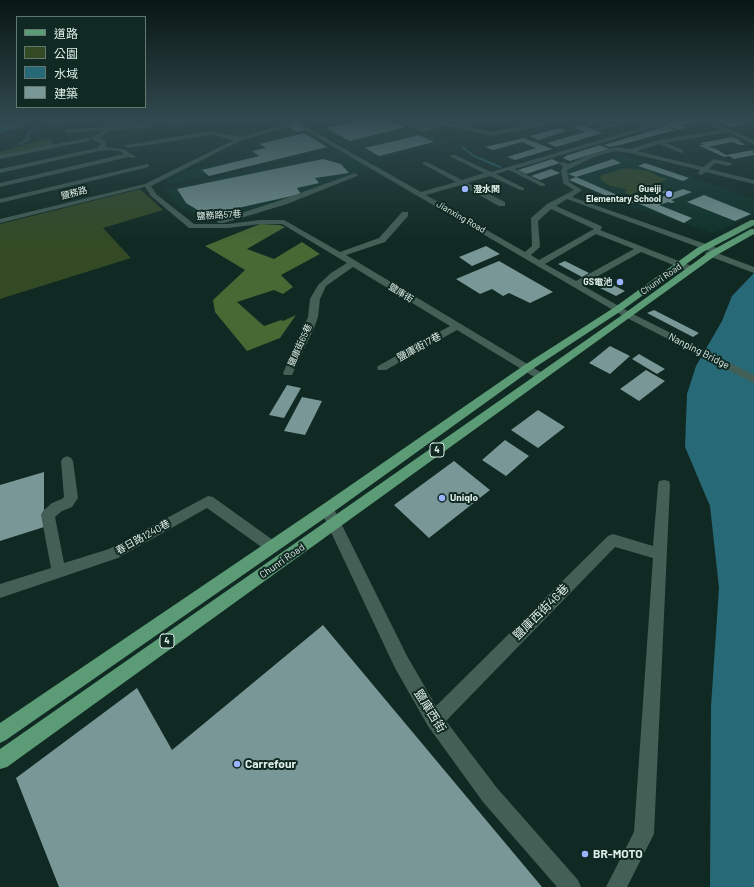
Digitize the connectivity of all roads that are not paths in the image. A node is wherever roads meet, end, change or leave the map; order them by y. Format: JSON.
{"nodes":[{"id":1,"x":38,"y":162,"type":"edge"},
{"id":2,"x":102,"y":162,"type":"edge"},
{"id":3,"x":139,"y":162,"type":"edge"},
{"id":4,"x":180,"y":162,"type":"edge"},
{"id":5,"x":366,"y":162,"type":"edge"},
{"id":6,"x":466,"y":162,"type":"edge"},
{"id":7,"x":528,"y":162,"type":"edge"},
{"id":8,"x":562,"y":162,"type":"edge"},
{"id":9,"x":578,"y":162,"type":"edge"},
{"id":10,"x":672,"y":162,"type":"edge"},
{"id":11,"x":712,"y":162,"type":"edge"},
{"id":12,"x":721,"y":162,"type":"edge"},
{"id":13,"x":425,"y":163,"type":"dead end"},
{"id":14,"x":96,"y":164,"type":"junction"},
{"id":15,"x":729,"y":164,"type":"dead end"},
{"id":16,"x":566,"y":168,"type":"junction"},
{"id":17,"x":506,"y":169,"type":"junction"},
{"id":18,"x":0,"y":171,"type":"edge"},
{"id":19,"x":703,"y":171,"type":"junction"},
{"id":20,"x":153,"y":173,"type":"junction"},
{"id":21,"x":490,"y":174,"type":"junction"},
{"id":22,"x":355,"y":175,"type":"dead end"},
{"id":23,"x":462,"y":182,"type":"junction"},
{"id":24,"x":754,"y":182,"type":"edge"},
{"id":25,"x":115,"y":183,"type":"junction"},
{"id":26,"x":0,"y":185,"type":"edge"},
{"id":27,"x":147,"y":185,"type":"junction"},
{"id":28,"x":543,"y":185,"type":"dead end"},
{"id":29,"x":522,"y":189,"type":"dead end"},
{"id":30,"x":422,"y":194,"type":"junction"},
{"id":31,"x":567,"y":197,"type":"junction"},
{"id":32,"x":1,"y":200,"type":"edge"},
{"id":33,"x":502,"y":204,"type":"dead end"},
{"id":34,"x":550,"y":206,"type":"junction"},
{"id":35,"x":405,"y":214,"type":"dead end"},
{"id":36,"x":0,"y":221,"type":"edge"},
{"id":37,"x":260,"y":222,"type":"joint"},
{"id":38,"x":754,"y":222,"type":"edge"},
{"id":39,"x":202,"y":226,"type":"junction"},
{"id":40,"x":596,"y":231,"type":"junction"},
{"id":41,"x":754,"y":231,"type":"edge"},
{"id":42,"x":640,"y":249,"type":"junction"},
{"id":43,"x":709,"y":251,"type":"junction"},
{"id":44,"x":339,"y":255,"type":"junction"},
{"id":45,"x":526,"y":255,"type":"junction"},
{"id":46,"x":540,"y":263,"type":"junction"},
{"id":47,"x":353,"y":264,"type":"junction"},
{"id":48,"x":680,"y":265,"type":"junction"},
{"id":49,"x":692,"y":269,"type":"junction"},
{"id":50,"x":754,"y":270,"type":"edge"},
{"id":51,"x":577,"y":284,"type":"junction"},
{"id":52,"x":618,"y":309,"type":"junction"},
{"id":53,"x":628,"y":314,"type":"junction"},
{"id":54,"x":457,"y":326,"type":"junction"},
{"id":55,"x":382,"y":368,"type":"dead end"},
{"id":56,"x":527,"y":368,"type":"junction"},
{"id":57,"x":288,"y":373,"type":"dead end"},
{"id":58,"x":540,"y":376,"type":"junction"},
{"id":59,"x":754,"y":379,"type":"edge"},
{"id":60,"x":67,"y":461,"type":"dead end"},
{"id":61,"x":664,"y":485,"type":"dead end"},
{"id":62,"x":331,"y":516,"type":"junction"},
{"id":63,"x":272,"y":547,"type":"junction"},
{"id":64,"x":661,"y":554,"type":"junction"},
{"id":65,"x":59,"y":572,"type":"junction"},
{"id":66,"x":0,"y":591,"type":"edge"},
{"id":67,"x":434,"y":720,"type":"junction"},
{"id":68,"x":0,"y":734,"type":"edge"},
{"id":69,"x":0,"y":760,"type":"edge"},
{"id":70,"x":571,"y":887,"type":"edge"},
{"id":71,"x":616,"y":887,"type":"edge"}],
"edges":[{"from":1,"to":18,"type":"street"},
{"from":2,"to":14,"type":"street"},
{"from":3,"to":20,"type":"street"},
{"from":4,"to":20,"type":"street","name":"鹽務路"},
{"from":5,"to":30,"type":"street","name":"Jianxing Road"},
{"from":6,"to":21,"type":"street"},
{"from":7,"to":17,"type":"street"},
{"from":8,"to":16,"type":"street"},
{"from":9,"to":16,"type":"street"},
{"from":10,"to":19,"type":"street"},
{"from":11,"to":19,"type":"street"},
{"from":12,"to":15,"type":"street"},
{"from":13,"to":23,"type":"street"},
{"from":14,"to":25,"type":"street"},
{"from":14,"to":26,"type":"street"},
{"from":16,"to":31,"type":"street"},
{"from":17,"to":21,"type":"street"},
{"from":17,"to":28,"type":"street"},
{"from":19,"to":24,"type":"street"},
{"from":20,"to":25,"type":"street"},
{"from":20,"to":27,"type":"street","name":"鹽務路"},
{"from":21,"to":23,"type":"street"},
{"from":21,"to":29,"type":"street"},
{"from":22,"to":39,"type":"street"},
{"from":23,"to":30,"type":"street"},
{"from":23,"to":33,"type":"street"},
{"from":25,"to":27,"type":"street","name":"鹽務路"},
{"from":25,"to":32,"type":"street"},
{"from":25,"to":36,"type":"street","name":"鹽務路"},
{"from":27,"to":39,"type":"street","name":"鹽務路57巷"},
{"from":30,"to":45,"type":"street","name":"Jianxing Road"},
{"from":31,"to":34,"type":"street"},
{"from":31,"to":43,"type":"street"},
{"from":34,"to":40,"type":"street"},
{"from":34,"to":45,"type":"street"},
{"from":35,"to":44,"type":"street"},
{"from":37,"to":39,"type":"street","name":"鹽務路57巷"},
{"from":37,"to":44,"type":"street","name":"鹽庫街"},
{"from":38,"to":43,"type":"main road","name":"Chunri Road","number":"4"},
{"from":40,"to":42,"type":"street"},
{"from":40,"to":46,"type":"street"},
{"from":41,"to":43,"type":"main road","name":"Chunri Road","number":"4"},
{"from":42,"to":48,"type":"street"},
{"from":42,"to":51,"type":"street"},
{"from":43,"to":48,"type":"main road","name":"Chunri Road","number":"4"},
{"from":43,"to":49,"type":"main road","name":"Chunri Road","number":"4"},
{"from":43,"to":50,"type":"street"},
{"from":44,"to":47,"type":"street","name":"鹽庫街"},
{"from":45,"to":46,"type":"street","name":"Jianxing Road"},
{"from":46,"to":51,"type":"street","name":"Jianxing Road"},
{"from":47,"to":54,"type":"street","name":"鹽庫街"},
{"from":47,"to":57,"type":"street","name":"鹽庫街65巷"},
{"from":48,"to":49,"type":"street"},
{"from":48,"to":52,"type":"main road","name":"Chunri Road","number":"4"},
{"from":49,"to":53,"type":"main road","name":"Chunri Road","number":"4"},
{"from":51,"to":52,"type":"street","name":"Jianxing Road"},
{"from":52,"to":53,"type":"street","name":"Jianxing Road"},
{"from":52,"to":56,"type":"main road","name":"Chunri Road","number":"4"},
{"from":53,"to":58,"type":"main road","name":"Chunri Road","number":"4"},
{"from":53,"to":59,"type":"street","name":"Nanping Bridge"},
{"from":54,"to":55,"type":"street","name":"鹽庫街17巷"},
{"from":54,"to":56,"type":"street","name":"鹽庫街"},
{"from":56,"to":58,"type":"street","name":"鹽庫街"},
{"from":56,"to":62,"type":"main road","name":"Chunri Road","number":"4"},
{"from":58,"to":62,"type":"main road","name":"Chunri Road","number":"4"},
{"from":60,"to":65,"type":"street"},
{"from":61,"to":64,"type":"street"},
{"from":62,"to":63,"type":"main road","name":"Chunri Road","number":"4"},
{"from":62,"to":67,"type":"street","name":"鹽庫西街"},
{"from":62,"to":69,"type":"main road","name":"Chunri Road","number":"4"},
{"from":63,"to":65,"type":"street","name":"春日路1240巷"},
{"from":63,"to":68,"type":"main road","name":"Chunri Road","number":"4"},
{"from":64,"to":67,"type":"street","name":"鹽庫西街46巷"},
{"from":64,"to":71,"type":"street"},
{"from":65,"to":66,"type":"street","name":"春日路1240巷"},
{"from":67,"to":70,"type":"street","name":"鹽庫西街"}]}
